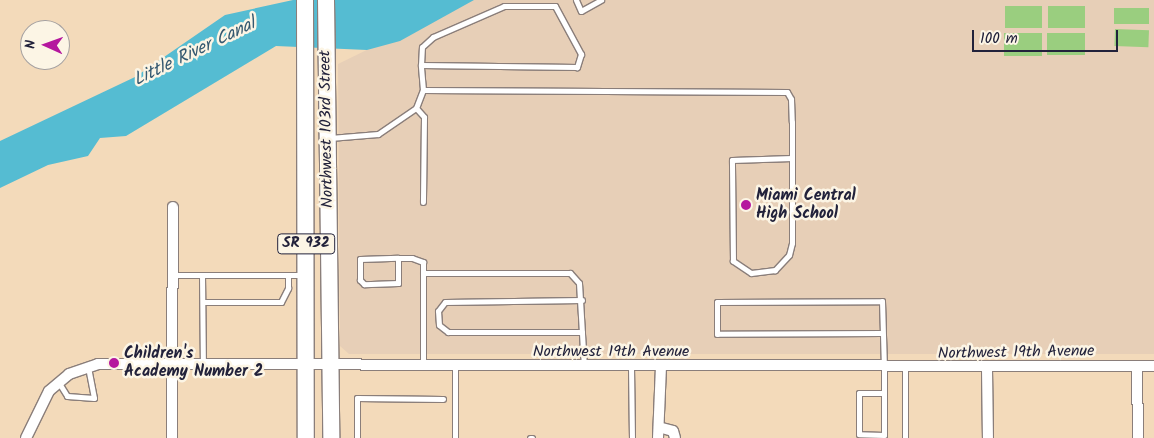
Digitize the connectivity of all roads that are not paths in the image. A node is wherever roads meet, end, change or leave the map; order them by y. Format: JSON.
{"nodes":[{"id":1,"x":305,"y":0,"type":"edge"},
{"id":2,"x":326,"y":0,"type":"edge"},
{"id":3,"x":576,"y":0,"type":"edge"},
{"id":4,"x":601,"y":0,"type":"edge"},
{"id":5,"x":421,"y":65,"type":"junction"},
{"id":6,"x":423,"y":90,"type":"junction"},
{"id":7,"x":416,"y":108,"type":"junction"},
{"id":8,"x":327,"y":138,"type":"junction"},
{"id":9,"x":792,"y":158,"type":"junction"},
{"id":10,"x":423,"y":202,"type":"dead end"},
{"id":11,"x":173,"y":207,"type":"dead end"},
{"id":12,"x":398,"y":258,"type":"junction"},
{"id":13,"x":423,"y":273,"type":"junction"},
{"id":14,"x":173,"y":275,"type":"junction"},
{"id":15,"x":202,"y":275,"type":"junction"},
{"id":16,"x":288,"y":275,"type":"junction"},
{"id":17,"x":306,"y":275,"type":"junction"},
{"id":18,"x":582,"y":300,"type":"junction"},
{"id":19,"x":202,"y":302,"type":"junction"},
{"id":20,"x":582,"y":332,"type":"junction"},
{"id":21,"x":882,"y":333,"type":"junction"},
{"id":22,"x":173,"y":364,"type":"junction"},
{"id":23,"x":203,"y":364,"type":"junction"},
{"id":24,"x":88,"y":366,"type":"junction"},
{"id":25,"x":306,"y":366,"type":"junction"},
{"id":26,"x":1154,"y":366,"type":"edge"},
{"id":27,"x":330,"y":367,"type":"junction"},
{"id":28,"x":423,"y":367,"type":"junction"},
{"id":29,"x":455,"y":367,"type":"junction"},
{"id":30,"x":584,"y":367,"type":"junction"},
{"id":31,"x":631,"y":367,"type":"junction"},
{"id":32,"x":661,"y":367,"type":"junction"},
{"id":33,"x":1137,"y":367,"type":"junction"},
{"id":34,"x":884,"y":369,"type":"junction"},
{"id":35,"x":906,"y":369,"type":"junction"},
{"id":36,"x":986,"y":369,"type":"junction"},
{"id":37,"x":59,"y":383,"type":"junction"},
{"id":38,"x":884,"y":393,"type":"junction"},
{"id":39,"x":443,"y":399,"type":"dead end"},
{"id":40,"x":660,"y":433,"type":"edge"},
{"id":41,"x":26,"y":438,"type":"edge"},
{"id":42,"x":172,"y":438,"type":"edge"},
{"id":43,"x":306,"y":438,"type":"edge"},
{"id":44,"x":331,"y":438,"type":"edge"},
{"id":45,"x":357,"y":438,"type":"edge"},
{"id":46,"x":455,"y":438,"type":"edge"},
{"id":47,"x":632,"y":438,"type":"edge"},
{"id":48,"x":675,"y":438,"type":"edge"},
{"id":49,"x":905,"y":438,"type":"edge"},
{"id":50,"x":988,"y":438,"type":"edge"},
{"id":51,"x":1138,"y":438,"type":"edge"}],
"edges":[{"from":1,"to":17,"type":"main road","name":"Northwest 103rd Street","number":"SR 932"},
{"from":2,"to":8,"type":"main road","name":"Northwest 103rd Street","number":"SR 932"},
{"from":3,"to":4,"type":"lane"},
{"from":5,"to":5,"type":"lane"},
{"from":5,"to":6,"type":"lane"},
{"from":6,"to":7,"type":"lane"},
{"from":6,"to":9,"type":"lane"},
{"from":7,"to":8,"type":"lane"},
{"from":7,"to":10,"type":"lane"},
{"from":8,"to":27,"type":"main road","name":"Northwest 103rd Street","number":"SR 932"},
{"from":9,"to":9,"type":"lane"},
{"from":11,"to":14,"type":"street"},
{"from":12,"to":12,"type":"lane"},
{"from":12,"to":13,"type":"lane"},
{"from":13,"to":18,"type":"lane"},
{"from":13,"to":28,"type":"lane"},
{"from":14,"to":15,"type":"lane"},
{"from":14,"to":22,"type":"street"},
{"from":15,"to":16,"type":"lane"},
{"from":15,"to":19,"type":"lane"},
{"from":16,"to":17,"type":"lane"},
{"from":16,"to":19,"type":"lane"},
{"from":17,"to":25,"type":"main road","name":"Northwest 103rd Street","number":"SR 932"},
{"from":18,"to":20,"type":"lane"},
{"from":18,"to":20,"type":"lane"},
{"from":19,"to":23,"type":"lane"},
{"from":20,"to":30,"type":"lane"},
{"from":21,"to":21,"type":"lane"},
{"from":21,"to":34,"type":"lane"},
{"from":22,"to":23,"type":"street","name":"Northwest 19th Avenue"},
{"from":22,"to":24,"type":"street","name":"Northwest 19th Avenue"},
{"from":22,"to":42,"type":"street"},
{"from":23,"to":25,"type":"street","name":"Northwest 19th Avenue"},
{"from":24,"to":37,"type":"street","name":"Northwest 19th Avenue"},
{"from":24,"to":37,"type":"lane"},
{"from":25,"to":27,"type":"street","name":"Northwest 19th Avenue"},
{"from":25,"to":43,"type":"main road","name":"Northwest 103rd Street","number":"SR 932"},
{"from":26,"to":33,"type":"street","name":"Northwest 19th Avenue"},
{"from":27,"to":28,"type":"street","name":"Northwest 19th Avenue"},
{"from":27,"to":44,"type":"main road","name":"Northwest 103rd Street","number":"SR 932"},
{"from":28,"to":29,"type":"street","name":"Northwest 19th Avenue"},
{"from":29,"to":30,"type":"street","name":"Northwest 19th Avenue"},
{"from":29,"to":46,"type":"lane"},
{"from":30,"to":31,"type":"street","name":"Northwest 19th Avenue"},
{"from":31,"to":32,"type":"street","name":"Northwest 19th Avenue"},
{"from":31,"to":47,"type":"lane"},
{"from":32,"to":34,"type":"street","name":"Northwest 19th Avenue"},
{"from":32,"to":40,"type":"street"},
{"from":33,"to":36,"type":"street","name":"Northwest 19th Avenue"},
{"from":33,"to":51,"type":"street"},
{"from":34,"to":35,"type":"street","name":"Northwest 19th Avenue"},
{"from":34,"to":38,"type":"lane"},
{"from":35,"to":36,"type":"street","name":"Northwest 19th Avenue"},
{"from":35,"to":49,"type":"lane"},
{"from":36,"to":50,"type":"street"},
{"from":37,"to":41,"type":"street","name":"Northwest 19th Avenue"},
{"from":38,"to":38,"type":"lane"},
{"from":39,"to":45,"type":"lane"},
{"from":40,"to":48,"type":"street"}]}
